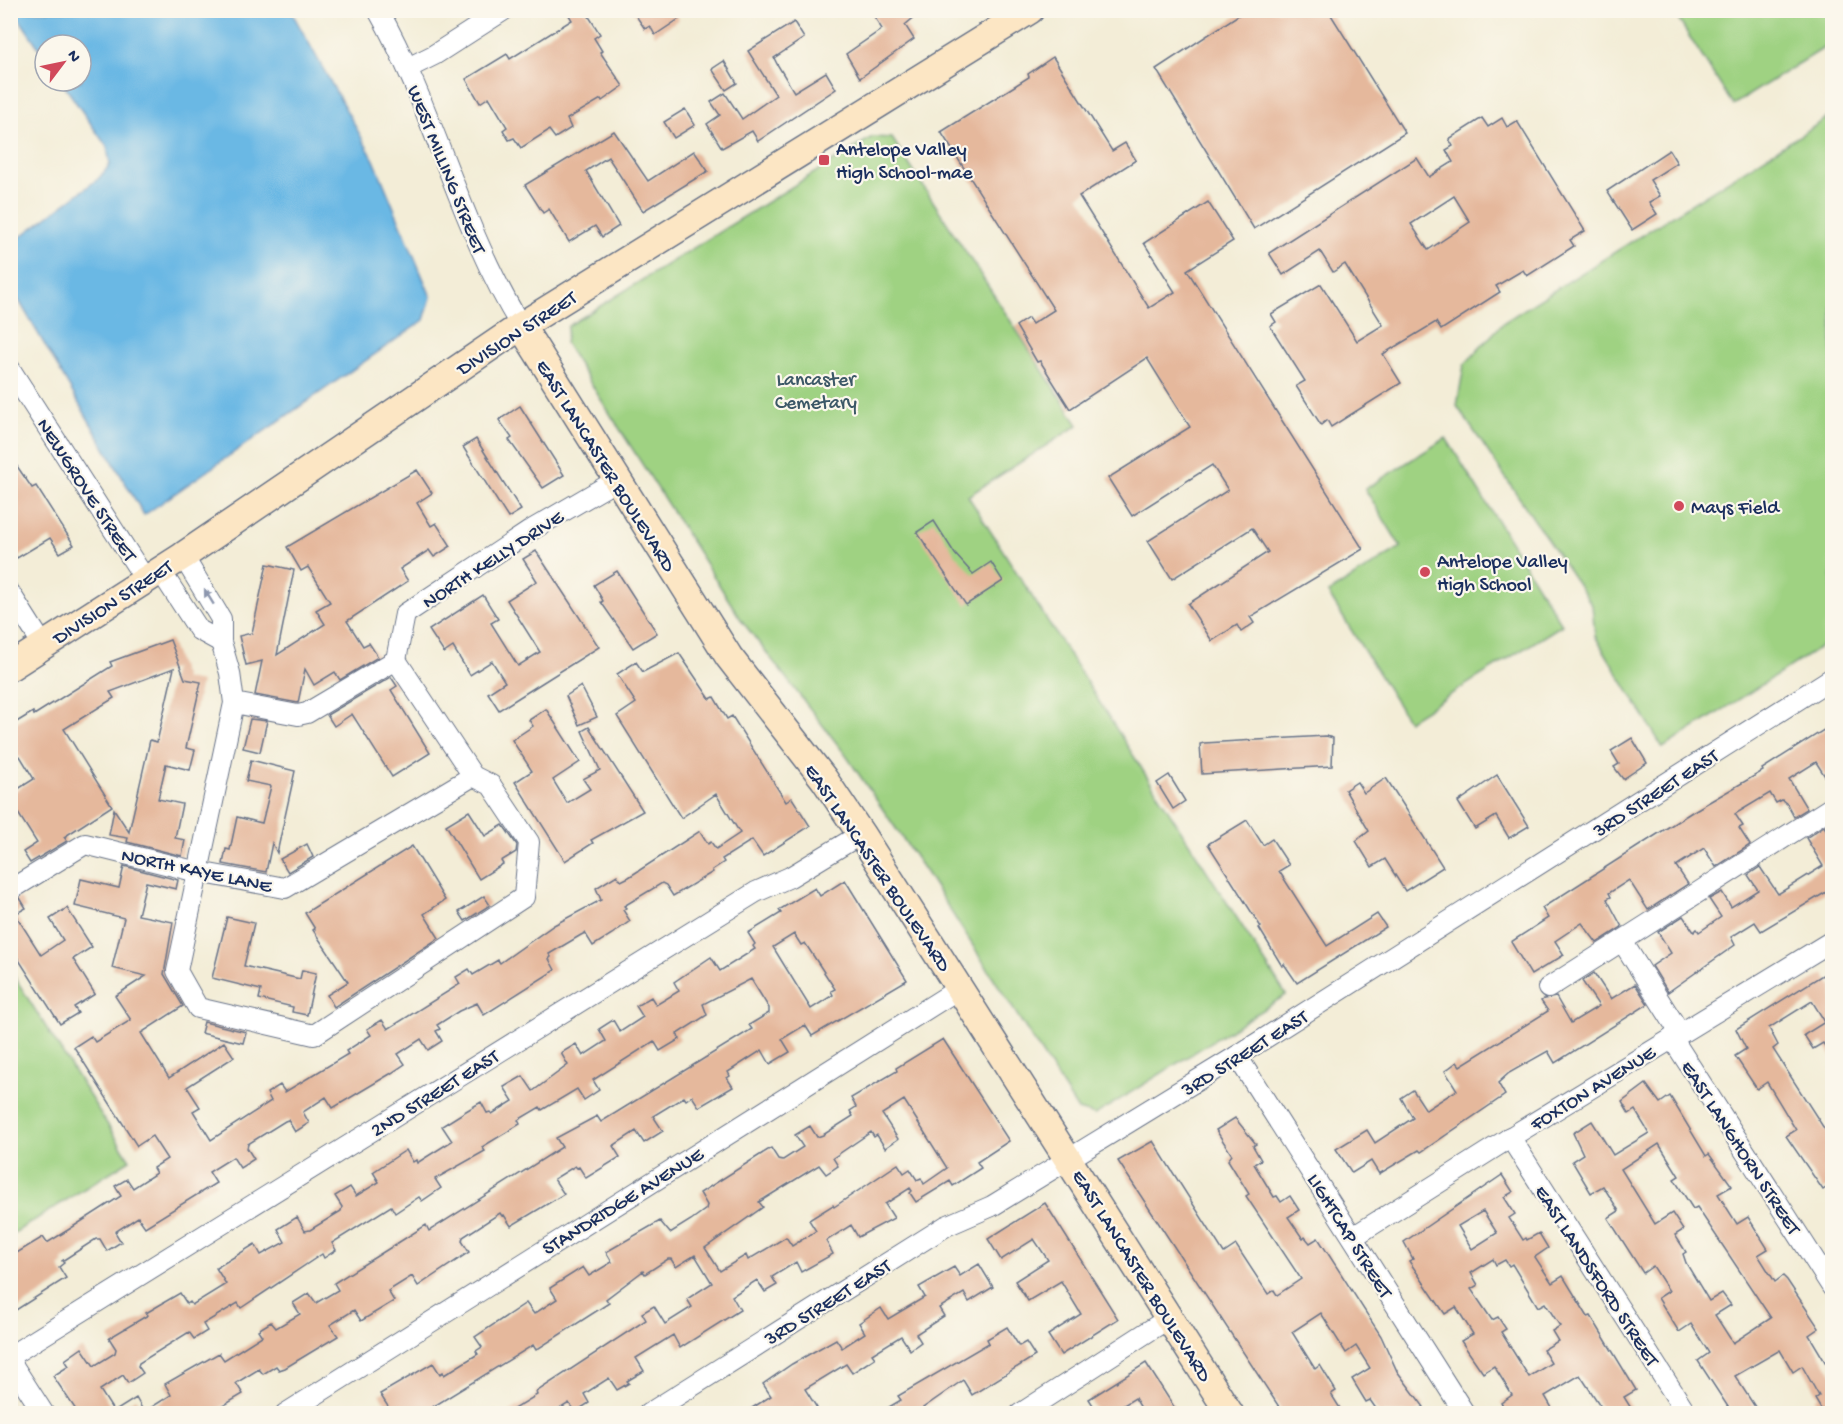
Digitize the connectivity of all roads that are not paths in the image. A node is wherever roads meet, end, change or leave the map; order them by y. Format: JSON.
{"nodes":[{"id":1,"x":378,"y":10,"type":"edge"},
{"id":2,"x":504,"y":10,"type":"edge"},
{"id":3,"x":1030,"y":10,"type":"edge"},
{"id":4,"x":408,"y":68,"type":"junction"},
{"id":5,"x":521,"y":326,"type":"junction"},
{"id":6,"x":10,"y":369,"type":"edge"},
{"id":7,"x":617,"y":480,"type":"junction"},
{"id":8,"x":163,"y":569,"type":"junction"},
{"id":9,"x":10,"y":593,"type":"edge"},
{"id":10,"x":43,"y":645,"type":"junction"},
{"id":11,"x":396,"y":660,"type":"junction"},
{"id":12,"x":10,"y":667,"type":"edge"},
{"id":13,"x":1833,"y":678,"type":"edge"},
{"id":14,"x":234,"y":703,"type":"junction"},
{"id":15,"x":473,"y":776,"type":"junction"},
{"id":16,"x":1833,"y":807,"type":"edge"},
{"id":17,"x":861,"y":834,"type":"junction"},
{"id":18,"x":198,"y":872,"type":"junction"},
{"id":19,"x":10,"y":890,"type":"edge"},
{"id":20,"x":1833,"y":940,"type":"edge"},
{"id":21,"x":1622,"y":941,"type":"junction"},
{"id":22,"x":960,"y":987,"type":"junction"},
{"id":23,"x":1548,"y":988,"type":"dead end"},
{"id":24,"x":1676,"y":1035,"type":"junction"},
{"id":25,"x":1238,"y":1056,"type":"junction"},
{"id":26,"x":1510,"y":1137,"type":"junction"},
{"id":27,"x":1069,"y":1158,"type":"junction"},
{"id":28,"x":1353,"y":1237,"type":"junction"},
{"id":29,"x":1833,"y":1287,"type":"edge"},
{"id":30,"x":1169,"y":1318,"type":"junction"},
{"id":31,"x":10,"y":1356,"type":"edge"},
{"id":32,"x":10,"y":1361,"type":"edge"},
{"id":33,"x":44,"y":1413,"type":"edge"},
{"id":34,"x":285,"y":1413,"type":"edge"},
{"id":35,"x":648,"y":1413,"type":"edge"},
{"id":36,"x":1020,"y":1413,"type":"edge"},
{"id":37,"x":1230,"y":1413,"type":"edge"},
{"id":38,"x":1465,"y":1413,"type":"edge"},
{"id":39,"x":1687,"y":1413,"type":"edge"}],
"edges":[{"from":1,"to":4,"type":"street","name":"WEST MILLING STREET"},
{"from":2,"to":4,"type":"street"},
{"from":3,"to":5,"type":"main road","name":"DIVISION STREET"},
{"from":4,"to":5,"type":"street","name":"WEST MILLING STREET"},
{"from":5,"to":7,"type":"main road","name":"EAST LANCASTER BOULEVARD"},
{"from":5,"to":8,"type":"main road","name":"DIVISION STREET"},
{"from":6,"to":8,"type":"street","name":"NEWGROVE STREET"},
{"from":7,"to":11,"type":"street","name":"NORTH KELLY DRIVE"},
{"from":7,"to":17,"type":"main road","name":"EAST LANCASTER BOULEVARD"},
{"from":8,"to":10,"type":"main road","name":"DIVISION STREET"},
{"from":8,"to":14,"type":"street","name":"NEWGROVE STREET"},
{"from":9,"to":10,"type":"street"},
{"from":10,"to":12,"type":"main road","name":"DIVISION STREET"},
{"from":11,"to":14,"type":"street"},
{"from":11,"to":15,"type":"street"},
{"from":13,"to":25,"type":"street","name":"3RD STREET EAST"},
{"from":14,"to":18,"type":"street","name":"NEWGROVE STREET"},
{"from":15,"to":18,"type":"street","name":"NORTH KAYE LANE"},
{"from":15,"to":18,"type":"street","name":"NEWGROVE STREET"},
{"from":16,"to":21,"type":"street"},
{"from":17,"to":22,"type":"main road","name":"EAST LANCASTER BOULEVARD"},
{"from":17,"to":31,"type":"street","name":"2ND STREET EAST"},
{"from":18,"to":19,"type":"street","name":"NORTH KAYE LANE"},
{"from":20,"to":24,"type":"street","name":"FOXTON AVENUE"},
{"from":21,"to":23,"type":"street"},
{"from":21,"to":24,"type":"street","name":"EAST LANGHORN STREET"},
{"from":22,"to":27,"type":"main road","name":"EAST LANCASTER BOULEVARD"},
{"from":22,"to":34,"type":"street","name":"STANDRIDGE AVENUE"},
{"from":24,"to":26,"type":"street","name":"FOXTON AVENUE"},
{"from":24,"to":29,"type":"street","name":"EAST LANGHORN STREET"},
{"from":25,"to":27,"type":"street","name":"3RD STREET EAST"},
{"from":25,"to":28,"type":"street","name":"LIGHTCAP STREET"},
{"from":26,"to":28,"type":"street","name":"FOXTON AVENUE"},
{"from":26,"to":39,"type":"street","name":"EAST LANDSFORD STREET"},
{"from":27,"to":30,"type":"main road","name":"EAST LANCASTER BOULEVARD"},
{"from":27,"to":35,"type":"street","name":"3RD STREET EAST"},
{"from":28,"to":38,"type":"street","name":"LIGHTCAP STREET"},
{"from":30,"to":36,"type":"street"},
{"from":30,"to":37,"type":"main road","name":"EAST LANCASTER BOULEVARD"},
{"from":32,"to":33,"type":"street"}]}
